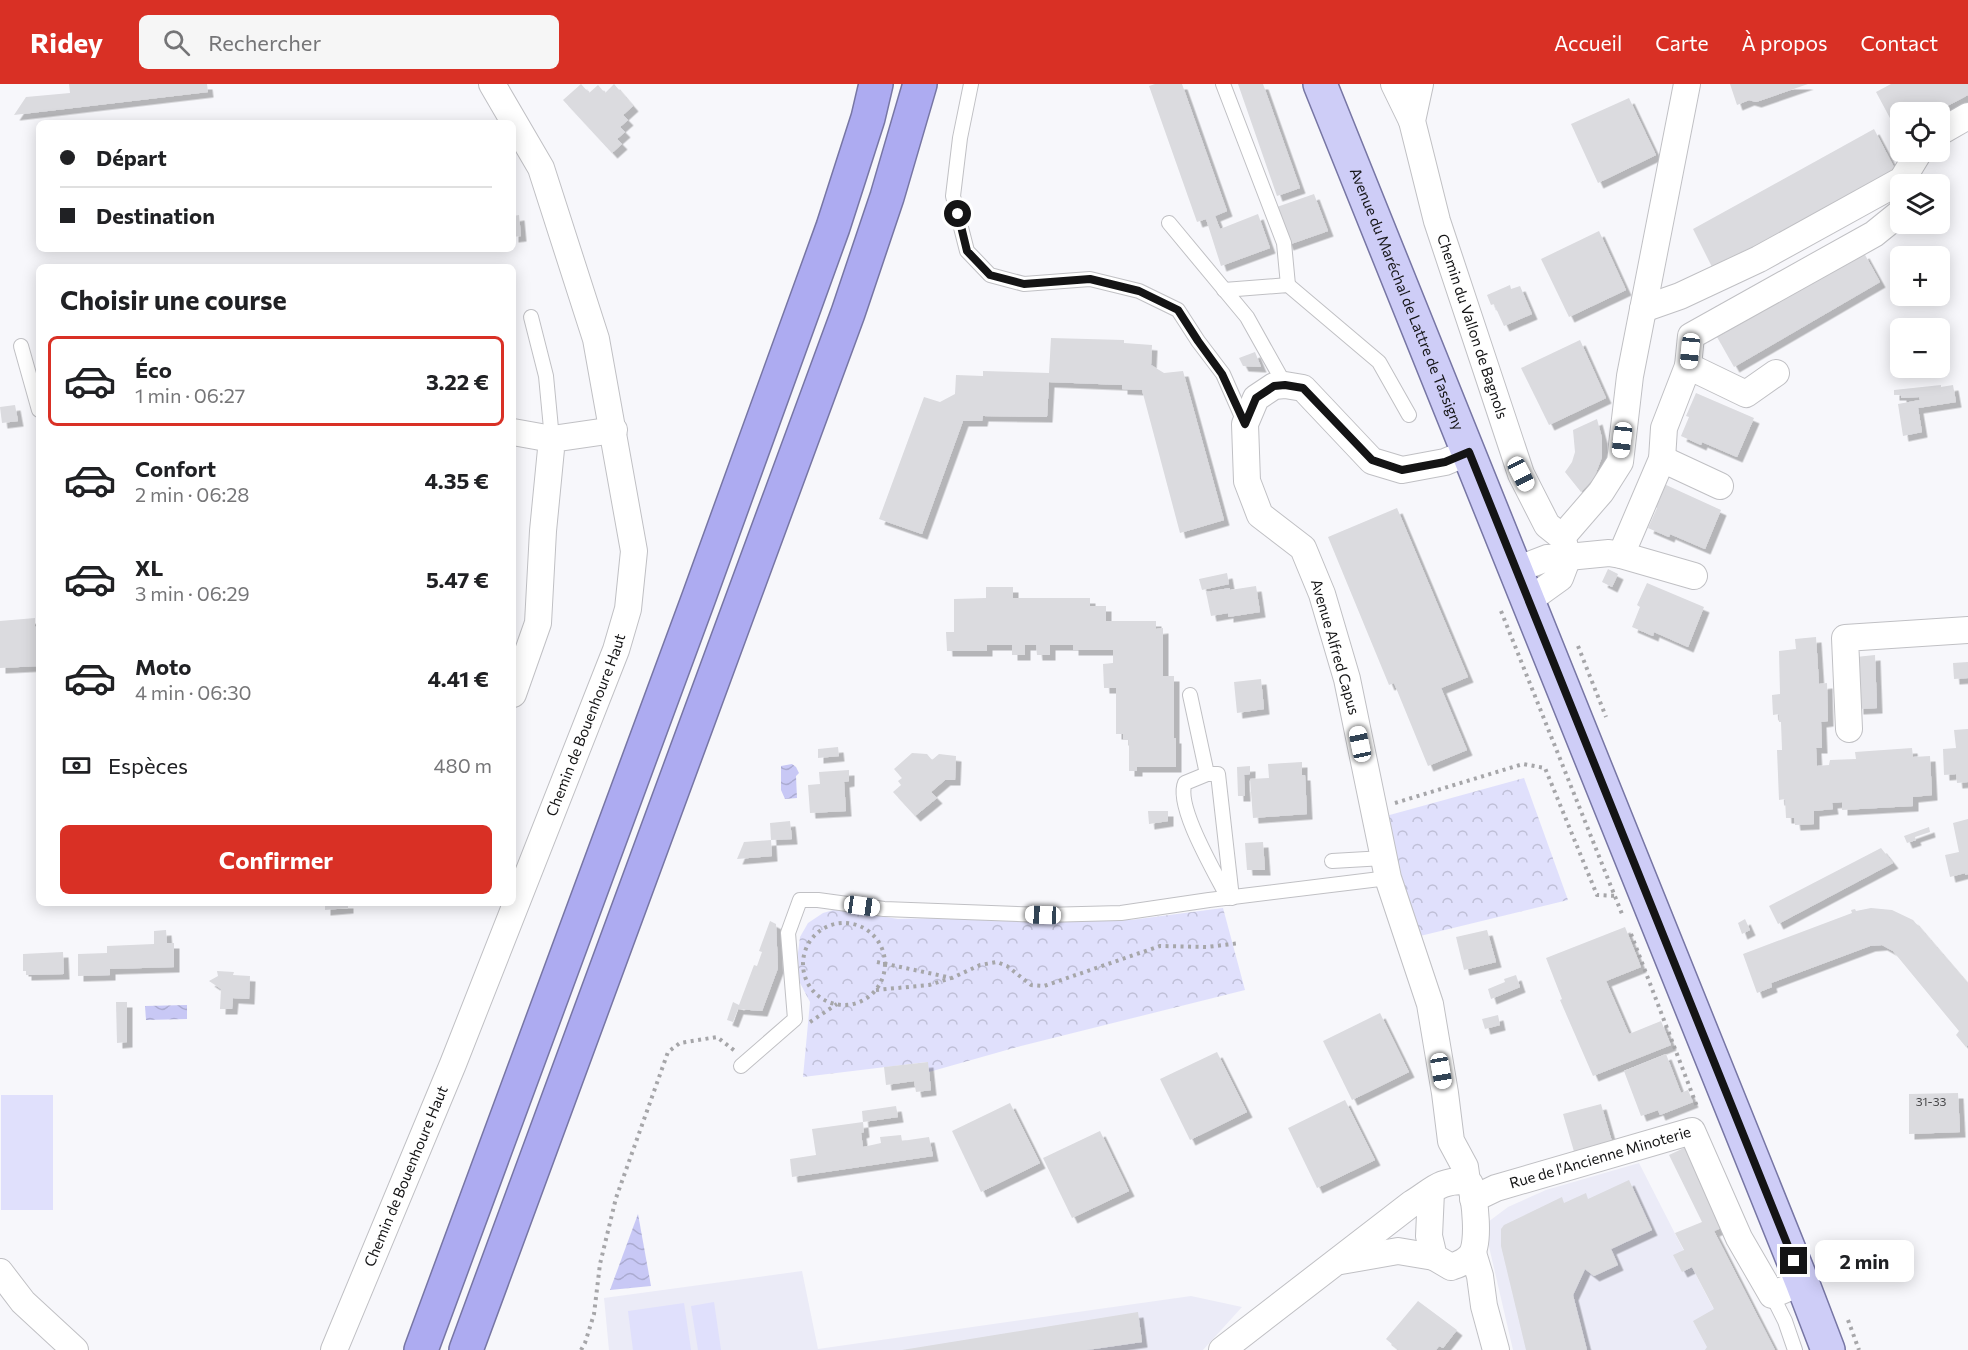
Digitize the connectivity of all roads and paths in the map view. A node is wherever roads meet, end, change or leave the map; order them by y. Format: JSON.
{"nodes":[{"id":1,"x":492,"y":84,"type":"edge"},
{"id":2,"x":876,"y":84,"type":"edge"},
{"id":3,"x":920,"y":84,"type":"edge"},
{"id":4,"x":971,"y":84,"type":"edge"},
{"id":5,"x":1223,"y":84,"type":"edge"},
{"id":6,"x":1320,"y":84,"type":"edge"},
{"id":7,"x":1394,"y":84,"type":"edge"},
{"id":8,"x":1420,"y":84,"type":"edge"},
{"id":9,"x":1687,"y":84,"type":"edge"},
{"id":10,"x":1968,"y":116,"type":"edge"},
{"id":11,"x":513,"y":120,"type":"edge"},
{"id":12,"x":1412,"y":121,"type":"junction"},
{"id":13,"x":516,"y":125,"type":"edge"},
{"id":14,"x":1950,"y":126,"type":"edge"},
{"id":15,"x":1913,"y":162,"type":"edge"},
{"id":16,"x":1890,"y":221,"type":"edge"},
{"id":17,"x":1169,"y":223,"type":"dead end"},
{"id":18,"x":1288,"y":285,"type":"junction"},
{"id":19,"x":1224,"y":290,"type":"junction"},
{"id":20,"x":1643,"y":309,"type":"junction"},
{"id":21,"x":531,"y":317,"type":"dead end"},
{"id":22,"x":21,"y":346,"type":"dead end"},
{"id":23,"x":1688,"y":366,"type":"junction"},
{"id":24,"x":1776,"y":373,"type":"dead end"},
{"id":25,"x":1285,"y":385,"type":"junction"},
{"id":26,"x":36,"y":399,"type":"edge"},
{"id":27,"x":1409,"y":414,"type":"dead end"},
{"id":28,"x":1245,"y":424,"type":"junction"},
{"id":29,"x":614,"y":430,"type":"junction"},
{"id":30,"x":516,"y":433,"type":"edge"},
{"id":31,"x":552,"y":439,"type":"junction"},
{"id":32,"x":1469,"y":452,"type":"junction"},
{"id":33,"x":1662,"y":459,"type":"junction"},
{"id":34,"x":1720,"y":486,"type":"dead end"},
{"id":35,"x":1565,"y":547,"type":"junction"},
{"id":36,"x":1621,"y":555,"type":"junction"},
{"id":37,"x":1694,"y":576,"type":"dead end"},
{"id":38,"x":1522,"y":585,"type":"junction"},
{"id":39,"x":1968,"y":630,"type":"edge"},
{"id":40,"x":516,"y":685,"type":"edge"},
{"id":41,"x":1190,"y":695,"type":"dead end"},
{"id":42,"x":1849,"y":729,"type":"dead end"},
{"id":43,"x":1207,"y":774,"type":"junction"},
{"id":44,"x":1374,"y":810,"type":"junction"},
{"id":45,"x":1332,"y":861,"type":"dead end"},
{"id":46,"x":1386,"y":868,"type":"junction"},
{"id":47,"x":1615,"y":896,"type":"junction"},
{"id":48,"x":1230,"y":898,"type":"junction"},
{"id":49,"x":516,"y":904,"type":"edge"},
{"id":50,"x":515,"y":906,"type":"edge"},
{"id":51,"x":1623,"y":916,"type":"dead end"},
{"id":52,"x":1627,"y":925,"type":"dead end"},
{"id":53,"x":1240,"y":943,"type":"dead end"},
{"id":54,"x":877,"y":962,"type":"dead end"},
{"id":55,"x":885,"y":963,"type":"junction"},
{"id":56,"x":952,"y":978,"type":"junction"},
{"id":57,"x":875,"y":990,"type":"junction"},
{"id":58,"x":837,"y":1004,"type":"junction"},
{"id":59,"x":795,"y":1018,"type":"junction"},
{"id":60,"x":744,"y":1063,"type":"joint"},
{"id":61,"x":1699,"y":1111,"type":"dead end"},
{"id":62,"x":1451,"y":1141,"type":"junction"},
{"id":63,"x":1434,"y":1189,"type":"junction"},
{"id":64,"x":1470,"y":1190,"type":"junction"},
{"id":65,"x":1473,"y":1253,"type":"junction"},
{"id":66,"x":1338,"y":1261,"type":"junction"},
{"id":67,"x":1443,"y":1262,"type":"junction"},
{"id":68,"x":0,"y":1272,"type":"edge"},
{"id":69,"x":1802,"y":1282,"type":"junction"},
{"id":70,"x":1772,"y":1295,"type":"junction"},
{"id":71,"x":1484,"y":1306,"type":"junction"},
{"id":72,"x":75,"y":1350,"type":"edge"},
{"id":73,"x":334,"y":1350,"type":"edge"},
{"id":74,"x":421,"y":1350,"type":"edge"},
{"id":75,"x":466,"y":1350,"type":"edge"},
{"id":76,"x":581,"y":1350,"type":"edge"},
{"id":77,"x":1222,"y":1350,"type":"edge"},
{"id":78,"x":1496,"y":1350,"type":"edge"},
{"id":79,"x":1795,"y":1350,"type":"edge"},
{"id":80,"x":1828,"y":1350,"type":"edge"}],
"edges":[{"from":1,"to":11,"type":"street","name":"Chemin de Bouenhoure Haut"},
{"from":2,"to":74,"type":"highway"},
{"from":3,"to":75,"type":"highway"},
{"from":4,"to":28,"type":"lane"},
{"from":5,"to":18,"type":"lane"},
{"from":6,"to":32,"type":"main road","name":"Avenue du Maréchal de Lattre de Tassigny"},
{"from":7,"to":12,"type":"street"},
{"from":8,"to":12,"type":"street","name":"Chemin du Vallon de Bagnols"},
{"from":9,"to":20,"type":"street"},
{"from":10,"to":14,"type":"street"},
{"from":12,"to":35,"type":"street","name":"Chemin du Vallon de Bagnols"},
{"from":13,"to":29,"type":"street","name":"Chemin de Bouenhoure Haut"},
{"from":15,"to":20,"type":"street"},
{"from":16,"to":23,"type":"street"},
{"from":17,"to":19,"type":"lane"},
{"from":18,"to":19,"type":"lane"},
{"from":18,"to":27,"type":"lane"},
{"from":19,"to":25,"type":"lane"},
{"from":20,"to":35,"type":"street"},
{"from":21,"to":31,"type":"lane"},
{"from":22,"to":26,"type":"lane"},
{"from":23,"to":24,"type":"street"},
{"from":23,"to":33,"type":"street"},
{"from":25,"to":28,"type":"street","name":"Avenue Alfred Capus"},
{"from":25,"to":32,"type":"street"},
{"from":28,"to":44,"type":"street","name":"Avenue Alfred Capus"},
{"from":29,"to":31,"type":"street"},
{"from":29,"to":49,"type":"street","name":"Chemin de Bouenhoure Haut"},
{"from":30,"to":31,"type":"street"},
{"from":31,"to":40,"type":"street"},
{"from":32,"to":38,"type":"main road","name":"Avenue du Maréchal de Lattre de Tassigny"},
{"from":33,"to":34,"type":"street"},
{"from":33,"to":36,"type":"street"},
{"from":35,"to":36,"type":"street"},
{"from":35,"to":38,"type":"street"},
{"from":36,"to":37,"type":"street"},
{"from":38,"to":47,"type":"path"},
{"from":38,"to":69,"type":"main road","name":"Avenue du Maréchal de Lattre de Tassigny"},
{"from":39,"to":42,"type":"street"},
{"from":41,"to":43,"type":"lane"},
{"from":43,"to":48,"type":"lane"},
{"from":43,"to":48,"type":"lane"},
{"from":44,"to":46,"type":"street","name":"Avenue Alfred Capus"},
{"from":44,"to":47,"type":"path"},
{"from":45,"to":46,"type":"lane"},
{"from":46,"to":48,"type":"lane"},
{"from":46,"to":62,"type":"street","name":"Avenue Alfred Capus"},
{"from":47,"to":51,"type":"path"},
{"from":48,"to":59,"type":"lane"},
{"from":50,"to":73,"type":"street","name":"Chemin de Bouenhoure Haut"},
{"from":52,"to":61,"type":"path"},
{"from":53,"to":56,"type":"path"},
{"from":54,"to":55,"type":"path"},
{"from":55,"to":56,"type":"path"},
{"from":55,"to":57,"type":"path"},
{"from":55,"to":58,"type":"path"},
{"from":56,"to":57,"type":"path"},
{"from":57,"to":58,"type":"path"},
{"from":58,"to":59,"type":"path"},
{"from":59,"to":60,"type":"lane"},
{"from":60,"to":76,"type":"path"},
{"from":62,"to":63,"type":"street"},
{"from":62,"to":64,"type":"street"},
{"from":63,"to":64,"type":"street"},
{"from":63,"to":66,"type":"street"},
{"from":63,"to":67,"type":"street"},
{"from":64,"to":65,"type":"street"},
{"from":64,"to":70,"type":"street","name":"Rue de l'Ancienne Minoterie"},
{"from":65,"to":67,"type":"street"},
{"from":65,"to":71,"type":"street"},
{"from":66,"to":67,"type":"street"},
{"from":66,"to":77,"type":"street"},
{"from":67,"to":71,"type":"street"},
{"from":68,"to":72,"type":"street"},
{"from":69,"to":70,"type":"street"},
{"from":69,"to":80,"type":"main road","name":"Avenue du Maréchal de Lattre de Tassigny"},
{"from":70,"to":79,"type":"lane"},
{"from":71,"to":78,"type":"street"}]}
